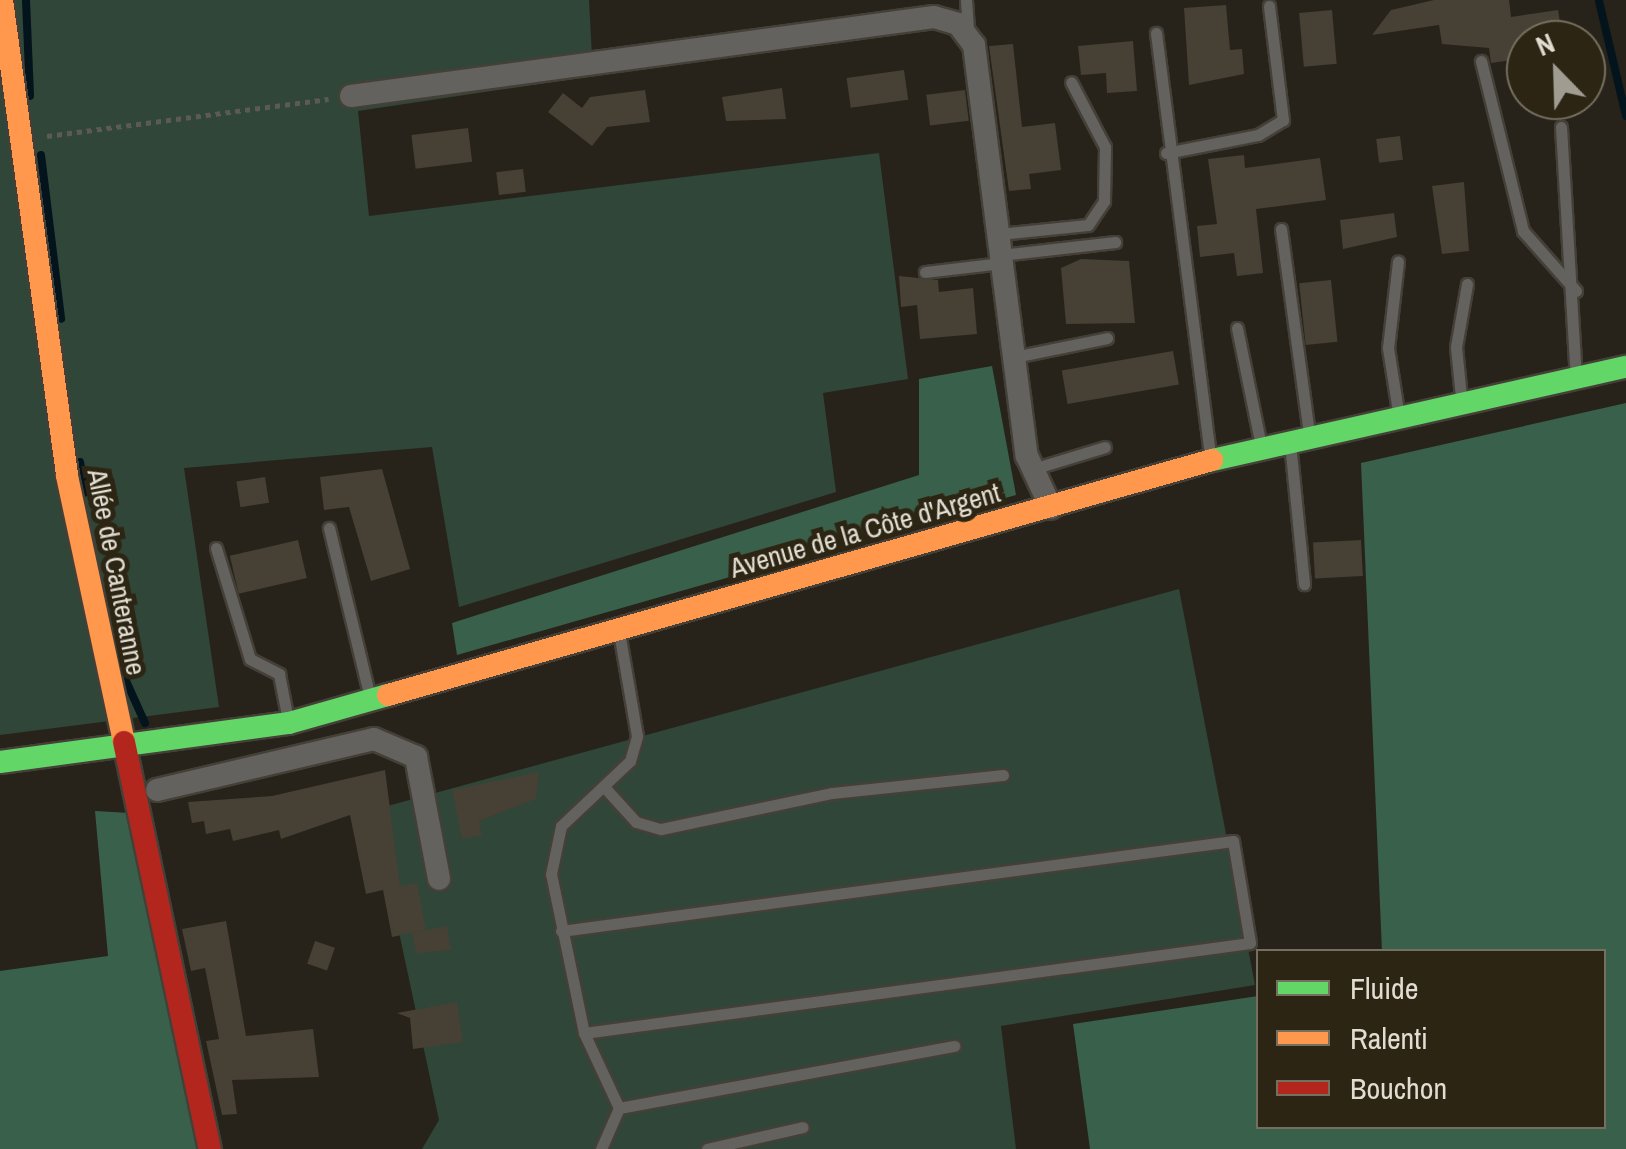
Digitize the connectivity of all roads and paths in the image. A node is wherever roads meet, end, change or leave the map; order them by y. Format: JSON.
{"nodes":[{"id":1,"x":2,"y":0,"type":"edge"},
{"id":2,"x":966,"y":0,"type":"edge"},
{"id":3,"x":1269,"y":6,"type":"dead end"},
{"id":4,"x":968,"y":32,"type":"junction"},
{"id":5,"x":1156,"y":33,"type":"dead end"},
{"id":6,"x":1481,"y":60,"type":"dead end"},
{"id":7,"x":1071,"y":82,"type":"dead end"},
{"id":8,"x":351,"y":96,"type":"joint"},
{"id":9,"x":1562,"y":127,"type":"dead end"},
{"id":10,"x":14,"y":141,"type":"junction"},
{"id":11,"x":1166,"y":153,"type":"junction"},
{"id":12,"x":1281,"y":230,"type":"dead end"},
{"id":13,"x":1114,"y":242,"type":"dead end"},
{"id":14,"x":1001,"y":251,"type":"junction"},
{"id":15,"x":1398,"y":262,"type":"dead end"},
{"id":16,"x":925,"y":272,"type":"dead end"},
{"id":17,"x":1466,"y":284,"type":"dead end"},
{"id":18,"x":1576,"y":291,"type":"junction"},
{"id":19,"x":1236,"y":328,"type":"dead end"},
{"id":20,"x":1107,"y":338,"type":"dead end"},
{"id":21,"x":1014,"y":357,"type":"junction"},
{"id":22,"x":1626,"y":368,"type":"edge"},
{"id":23,"x":1576,"y":376,"type":"junction"},
{"id":24,"x":1461,"y":397,"type":"junction"},
{"id":25,"x":1398,"y":411,"type":"junction"},
{"id":26,"x":1299,"y":436,"type":"junction"},
{"id":27,"x":1105,"y":447,"type":"dead end"},
{"id":28,"x":1261,"y":447,"type":"junction"},
{"id":29,"x":1211,"y":462,"type":"junction"},
{"id":30,"x":1032,"y":469,"type":"junction"},
{"id":31,"x":1052,"y":508,"type":"junction"},
{"id":32,"x":329,"y":528,"type":"dead end"},
{"id":33,"x":216,"y":548,"type":"dead end"},
{"id":34,"x":1304,"y":584,"type":"dead end"},
{"id":35,"x":619,"y":632,"type":"junction"},
{"id":36,"x":367,"y":701,"type":"junction"},
{"id":37,"x":289,"y":723,"type":"junction"},
{"id":38,"x":374,"y":739,"type":"junction"},
{"id":39,"x":122,"y":749,"type":"junction"},
{"id":40,"x":0,"y":762,"type":"edge"},
{"id":41,"x":1003,"y":774,"type":"dead end"},
{"id":42,"x":605,"y":788,"type":"junction"},
{"id":43,"x":157,"y":790,"type":"dead end"},
{"id":44,"x":439,"y":879,"type":"dead end"},
{"id":45,"x":562,"y":931,"type":"junction"},
{"id":46,"x":584,"y":1033,"type":"junction"},
{"id":47,"x":954,"y":1046,"type":"dead end"},
{"id":48,"x":618,"y":1108,"type":"junction"},
{"id":49,"x":803,"y":1127,"type":"dead end"},
{"id":50,"x":210,"y":1149,"type":"edge"},
{"id":51,"x":601,"y":1149,"type":"edge"},
{"id":52,"x":707,"y":1149,"type":"edge"}],
"edges":[{"from":1,"to":10,"type":"main road","name":"Allée de Canteranne"},
{"from":2,"to":4,"type":"lane"},
{"from":3,"to":11,"type":"lane"},
{"from":4,"to":8,"type":"street"},
{"from":4,"to":14,"type":"street"},
{"from":5,"to":11,"type":"lane"},
{"from":6,"to":18,"type":"lane"},
{"from":7,"to":14,"type":"lane"},
{"from":8,"to":10,"type":"path"},
{"from":9,"to":18,"type":"lane"},
{"from":10,"to":39,"type":"main road","name":"Allée de Canteranne"},
{"from":11,"to":29,"type":"lane"},
{"from":12,"to":26,"type":"lane"},
{"from":13,"to":14,"type":"lane"},
{"from":14,"to":16,"type":"lane"},
{"from":14,"to":21,"type":"street"},
{"from":15,"to":25,"type":"lane"},
{"from":17,"to":24,"type":"lane"},
{"from":18,"to":23,"type":"lane"},
{"from":19,"to":28,"type":"lane"},
{"from":20,"to":21,"type":"lane"},
{"from":21,"to":30,"type":"street"},
{"from":22,"to":23,"type":"main road","name":"Avenue de la Côte d'Argent"},
{"from":23,"to":24,"type":"main road","name":"Avenue de la Côte d'Argent"},
{"from":24,"to":25,"type":"main road","name":"Avenue de la Côte d'Argent"},
{"from":25,"to":26,"type":"main road","name":"Avenue de la Côte d'Argent"},
{"from":26,"to":28,"type":"main road","name":"Avenue de la Côte d'Argent"},
{"from":26,"to":34,"type":"lane"},
{"from":27,"to":30,"type":"lane"},
{"from":28,"to":29,"type":"main road","name":"Avenue de la Côte d'Argent"},
{"from":29,"to":31,"type":"main road","name":"Avenue de la Côte d'Argent"},
{"from":30,"to":31,"type":"street"},
{"from":31,"to":35,"type":"main road","name":"Avenue de la Côte d'Argent"},
{"from":32,"to":36,"type":"lane"},
{"from":33,"to":37,"type":"lane"},
{"from":35,"to":36,"type":"main road","name":"Avenue de la Côte d'Argent"},
{"from":35,"to":42,"type":"lane"},
{"from":36,"to":37,"type":"main road","name":"Avenue de la Côte d'Argent"},
{"from":36,"to":38,"type":"street"},
{"from":37,"to":39,"type":"main road","name":"Avenue de la Côte d'Argent"},
{"from":38,"to":43,"type":"street"},
{"from":38,"to":44,"type":"street"},
{"from":39,"to":40,"type":"main road","name":"Avenue de la Côte d'Argent"},
{"from":39,"to":50,"type":"main road","name":"Allée de Canteranne"},
{"from":41,"to":42,"type":"lane"},
{"from":42,"to":45,"type":"lane"},
{"from":45,"to":46,"type":"lane"},
{"from":45,"to":46,"type":"lane"},
{"from":46,"to":48,"type":"lane"},
{"from":47,"to":48,"type":"lane"},
{"from":48,"to":51,"type":"lane"},
{"from":49,"to":52,"type":"lane"}]}
